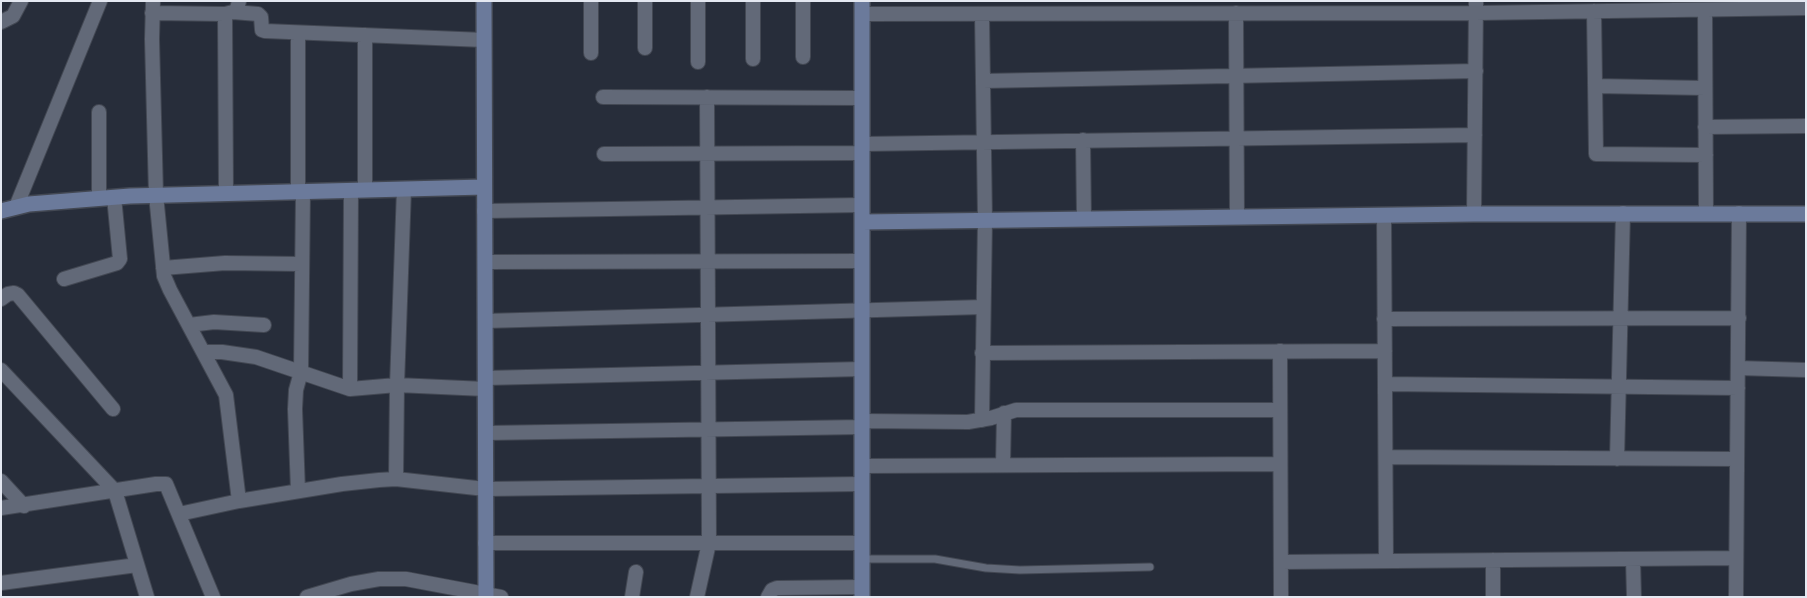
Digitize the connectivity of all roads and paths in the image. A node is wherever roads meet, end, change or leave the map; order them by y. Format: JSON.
{"nodes":[{"id":1,"x":21,"y":1,"type":"edge"},
{"id":2,"x":100,"y":1,"type":"edge"},
{"id":3,"x":484,"y":1,"type":"edge"},
{"id":4,"x":591,"y":1,"type":"edge"},
{"id":5,"x":645,"y":1,"type":"edge"},
{"id":6,"x":698,"y":1,"type":"edge"},
{"id":7,"x":753,"y":1,"type":"edge"},
{"id":8,"x":804,"y":1,"type":"edge"},
{"id":9,"x":1656,"y":6,"type":"edge"},
{"id":10,"x":153,"y":7,"type":"edge"},
{"id":11,"x":1001,"y":7,"type":"edge"},
{"id":12,"x":1073,"y":7,"type":"edge"},
{"id":13,"x":1151,"y":7,"type":"edge"},
{"id":14,"x":1310,"y":7,"type":"edge"},
{"id":15,"x":1476,"y":7,"type":"edge"},
{"id":16,"x":862,"y":8,"type":"edge"},
{"id":17,"x":938,"y":8,"type":"edge"},
{"id":18,"x":1806,"y":8,"type":"edge"},
{"id":19,"x":232,"y":9,"type":"edge"},
{"id":20,"x":1705,"y":10,"type":"junction"},
{"id":21,"x":1594,"y":11,"type":"junction"},
{"id":22,"x":1236,"y":13,"type":"junction"},
{"id":23,"x":982,"y":14,"type":"junction"},
{"id":24,"x":1,"y":22,"type":"edge"},
{"id":25,"x":298,"y":33,"type":"junction"},
{"id":26,"x":365,"y":35,"type":"junction"},
{"id":27,"x":484,"y":40,"type":"junction"},
{"id":28,"x":645,"y":48,"type":"dead end"},
{"id":29,"x":591,"y":53,"type":"dead end"},
{"id":30,"x":803,"y":57,"type":"dead end"},
{"id":31,"x":753,"y":59,"type":"dead end"},
{"id":32,"x":698,"y":62,"type":"dead end"},
{"id":33,"x":1476,"y":71,"type":"junction"},
{"id":34,"x":1236,"y":76,"type":"junction"},
{"id":35,"x":983,"y":81,"type":"junction"},
{"id":36,"x":1595,"y":86,"type":"junction"},
{"id":37,"x":1705,"y":88,"type":"junction"},
{"id":38,"x":603,"y":97,"type":"dead end"},
{"id":39,"x":706,"y":97,"type":"junction"},
{"id":40,"x":862,"y":98,"type":"junction"},
{"id":41,"x":99,"y":112,"type":"dead end"},
{"id":42,"x":1806,"y":126,"type":"edge"},
{"id":43,"x":1706,"y":127,"type":"junction"},
{"id":44,"x":1475,"y":135,"type":"junction"},
{"id":45,"x":1236,"y":138,"type":"junction"},
{"id":46,"x":1083,"y":140,"type":"junction"},
{"id":47,"x":984,"y":141,"type":"junction"},
{"id":48,"x":862,"y":149,"type":"junction"},
{"id":49,"x":604,"y":154,"type":"dead end"},
{"id":50,"x":706,"y":154,"type":"junction"},
{"id":51,"x":1706,"y":155,"type":"junction"},
{"id":52,"x":484,"y":187,"type":"junction"},
{"id":53,"x":404,"y":189,"type":"junction"},
{"id":54,"x":358,"y":190,"type":"junction"},
{"id":55,"x":300,"y":192,"type":"junction"},
{"id":56,"x":226,"y":193,"type":"junction"},
{"id":57,"x":156,"y":195,"type":"junction"},
{"id":58,"x":106,"y":198,"type":"junction"},
{"id":59,"x":862,"y":205,"type":"junction"},
{"id":60,"x":706,"y":208,"type":"junction"},
{"id":61,"x":9,"y":209,"type":"edge"},
{"id":62,"x":484,"y":211,"type":"junction"},
{"id":63,"x":1623,"y":213,"type":"junction"},
{"id":64,"x":1706,"y":213,"type":"junction"},
{"id":65,"x":1474,"y":214,"type":"junction"},
{"id":66,"x":1739,"y":214,"type":"junction"},
{"id":67,"x":1806,"y":214,"type":"edge"},
{"id":68,"x":1384,"y":215,"type":"junction"},
{"id":69,"x":1236,"y":217,"type":"junction"},
{"id":70,"x":1084,"y":219,"type":"junction"},
{"id":71,"x":985,"y":220,"type":"junction"},
{"id":72,"x":862,"y":222,"type":"junction"},
{"id":73,"x":862,"y":261,"type":"junction"},
{"id":74,"x":485,"y":262,"type":"junction"},
{"id":75,"x":707,"y":262,"type":"junction"},
{"id":76,"x":302,"y":264,"type":"junction"},
{"id":77,"x":163,"y":268,"type":"junction"},
{"id":78,"x":64,"y":280,"type":"dead end"},
{"id":79,"x":1,"y":299,"type":"edge"},
{"id":80,"x":983,"y":307,"type":"junction"},
{"id":81,"x":862,"y":310,"type":"junction"},
{"id":82,"x":707,"y":314,"type":"junction"},
{"id":83,"x":1620,"y":318,"type":"junction"},
{"id":84,"x":1739,"y":318,"type":"junction"},
{"id":85,"x":1384,"y":319,"type":"junction"},
{"id":86,"x":485,"y":321,"type":"junction"},
{"id":87,"x":189,"y":325,"type":"junction"},
{"id":88,"x":264,"y":325,"type":"dead end"},
{"id":89,"x":1280,"y":351,"type":"junction"},
{"id":90,"x":1385,"y":351,"type":"junction"},
{"id":91,"x":204,"y":352,"type":"junction"},
{"id":92,"x":982,"y":353,"type":"junction"},
{"id":93,"x":862,"y":368,"type":"junction"},
{"id":94,"x":1738,"y":368,"type":"junction"},
{"id":95,"x":1,"y":370,"type":"edge"},
{"id":96,"x":1806,"y":370,"type":"edge"},
{"id":97,"x":301,"y":372,"type":"junction"},
{"id":98,"x":708,"y":372,"type":"junction"},
{"id":99,"x":485,"y":384,"type":"junction"},
{"id":100,"x":1385,"y":384,"type":"junction"},
{"id":101,"x":397,"y":385,"type":"junction"},
{"id":102,"x":1619,"y":386,"type":"junction"},
{"id":103,"x":350,"y":388,"type":"junction"},
{"id":104,"x":1738,"y":388,"type":"junction"},
{"id":105,"x":113,"y":409,"type":"dead end"},
{"id":106,"x":1280,"y":410,"type":"junction"},
{"id":107,"x":1004,"y":413,"type":"junction"},
{"id":108,"x":982,"y":420,"type":"junction"},
{"id":109,"x":862,"y":424,"type":"junction"},
{"id":110,"x":708,"y":429,"type":"junction"},
{"id":111,"x":485,"y":433,"type":"junction"},
{"id":112,"x":1386,"y":457,"type":"junction"},
{"id":113,"x":1617,"y":458,"type":"junction"},
{"id":114,"x":1737,"y":459,"type":"junction"},
{"id":115,"x":1280,"y":464,"type":"junction"},
{"id":116,"x":1003,"y":465,"type":"junction"},
{"id":117,"x":862,"y":466,"type":"junction"},
{"id":118,"x":396,"y":479,"type":"junction"},
{"id":119,"x":1,"y":481,"type":"edge"},
{"id":120,"x":862,"y":484,"type":"junction"},
{"id":121,"x":708,"y":486,"type":"junction"},
{"id":122,"x":485,"y":489,"type":"junction"},
{"id":123,"x":115,"y":491,"type":"junction"},
{"id":124,"x":298,"y":491,"type":"junction"},
{"id":125,"x":239,"y":501,"type":"junction"},
{"id":126,"x":24,"y":506,"type":"junction"},
{"id":127,"x":1,"y":508,"type":"edge"},
{"id":128,"x":179,"y":514,"type":"junction"},
{"id":129,"x":486,"y":543,"type":"junction"},
{"id":130,"x":709,"y":543,"type":"junction"},
{"id":131,"x":862,"y":543,"type":"junction"},
{"id":132,"x":1736,"y":558,"type":"junction"},
{"id":133,"x":862,"y":559,"type":"junction"},
{"id":134,"x":1634,"y":559,"type":"junction"},
{"id":135,"x":1386,"y":560,"type":"junction"},
{"id":136,"x":1493,"y":560,"type":"junction"},
{"id":137,"x":1281,"y":562,"type":"junction"},
{"id":138,"x":137,"y":566,"type":"junction"},
{"id":139,"x":1150,"y":566,"type":"dead end"},
{"id":140,"x":636,"y":572,"type":"dead end"},
{"id":141,"x":1,"y":583,"type":"edge"},
{"id":142,"x":862,"y":592,"type":"edge"},
{"id":143,"x":486,"y":595,"type":"edge"},
{"id":144,"x":146,"y":597,"type":"edge"},
{"id":145,"x":213,"y":597,"type":"edge"},
{"id":146,"x":307,"y":597,"type":"edge"},
{"id":147,"x":502,"y":597,"type":"edge"},
{"id":148,"x":632,"y":597,"type":"edge"},
{"id":149,"x":697,"y":597,"type":"edge"},
{"id":150,"x":768,"y":597,"type":"edge"},
{"id":151,"x":1281,"y":597,"type":"edge"},
{"id":152,"x":1493,"y":597,"type":"edge"},
{"id":153,"x":1634,"y":597,"type":"edge"},
{"id":154,"x":1736,"y":597,"type":"edge"}],
"edges":[{"from":1,"to":24,"type":"street"},
{"from":2,"to":61,"type":"street"},
{"from":3,"to":27,"type":"street"},
{"from":4,"to":29,"type":"street"},
{"from":5,"to":28,"type":"street"},
{"from":6,"to":32,"type":"street"},
{"from":7,"to":31,"type":"street"},
{"from":8,"to":30,"type":"street"},
{"from":9,"to":20,"type":"street"},
{"from":9,"to":21,"type":"street"},
{"from":10,"to":19,"type":"street"},
{"from":10,"to":57,"type":"street"},
{"from":11,"to":12,"type":"street"},
{"from":11,"to":23,"type":"street"},
{"from":12,"to":13,"type":"street"},
{"from":13,"to":22,"type":"street"},
{"from":14,"to":15,"type":"street"},
{"from":14,"to":22,"type":"street"},
{"from":15,"to":21,"type":"street"},
{"from":15,"to":33,"type":"street"},
{"from":16,"to":17,"type":"street"},
{"from":16,"to":40,"type":"street"},
{"from":17,"to":23,"type":"street"},
{"from":18,"to":20,"type":"street"},
{"from":19,"to":25,"type":"street"},
{"from":19,"to":56,"type":"street"},
{"from":20,"to":37,"type":"street"},
{"from":21,"to":36,"type":"street"},
{"from":22,"to":34,"type":"street"},
{"from":23,"to":35,"type":"street"},
{"from":25,"to":26,"type":"street"},
{"from":25,"to":55,"type":"street"},
{"from":26,"to":27,"type":"street"},
{"from":26,"to":54,"type":"street"},
{"from":27,"to":52,"type":"street"},
{"from":33,"to":34,"type":"street"},
{"from":33,"to":44,"type":"street"},
{"from":34,"to":35,"type":"street"},
{"from":34,"to":45,"type":"street"},
{"from":35,"to":47,"type":"street"},
{"from":36,"to":37,"type":"street"},
{"from":36,"to":51,"type":"street"},
{"from":37,"to":43,"type":"street"},
{"from":38,"to":39,"type":"street"},
{"from":39,"to":40,"type":"street"},
{"from":39,"to":50,"type":"street"},
{"from":40,"to":48,"type":"street"},
{"from":41,"to":58,"type":"street"},
{"from":42,"to":43,"type":"street"},
{"from":43,"to":51,"type":"street"},
{"from":44,"to":45,"type":"street"},
{"from":44,"to":65,"type":"street"},
{"from":45,"to":46,"type":"street"},
{"from":45,"to":69,"type":"street"},
{"from":46,"to":47,"type":"street"},
{"from":46,"to":70,"type":"street"},
{"from":47,"to":48,"type":"street"},
{"from":47,"to":71,"type":"street"},
{"from":48,"to":50,"type":"street"},
{"from":48,"to":59,"type":"street"},
{"from":49,"to":50,"type":"street"},
{"from":50,"to":60,"type":"street"},
{"from":51,"to":64,"type":"street"},
{"from":52,"to":53,"type":"street"},
{"from":52,"to":62,"type":"street"},
{"from":53,"to":54,"type":"street"},
{"from":53,"to":101,"type":"street"},
{"from":54,"to":55,"type":"street"},
{"from":54,"to":103,"type":"street"},
{"from":55,"to":56,"type":"street"},
{"from":55,"to":76,"type":"street"},
{"from":56,"to":57,"type":"street"},
{"from":57,"to":58,"type":"street"},
{"from":57,"to":77,"type":"street"},
{"from":58,"to":61,"type":"street"},
{"from":58,"to":78,"type":"street"},
{"from":59,"to":60,"type":"street"},
{"from":59,"to":72,"type":"street"},
{"from":60,"to":62,"type":"street"},
{"from":60,"to":75,"type":"street"},
{"from":62,"to":74,"type":"street"},
{"from":63,"to":64,"type":"street"},
{"from":63,"to":65,"type":"street"},
{"from":63,"to":83,"type":"street"},
{"from":64,"to":66,"type":"street"},
{"from":65,"to":68,"type":"street"},
{"from":66,"to":67,"type":"street"},
{"from":66,"to":84,"type":"street"},
{"from":68,"to":69,"type":"street"},
{"from":68,"to":85,"type":"street"},
{"from":69,"to":70,"type":"street"},
{"from":70,"to":71,"type":"street"},
{"from":71,"to":72,"type":"street"},
{"from":71,"to":80,"type":"street"},
{"from":72,"to":73,"type":"street"},
{"from":73,"to":75,"type":"street"},
{"from":73,"to":81,"type":"street"},
{"from":74,"to":75,"type":"street"},
{"from":74,"to":86,"type":"street"},
{"from":75,"to":82,"type":"street"},
{"from":76,"to":77,"type":"street"},
{"from":76,"to":97,"type":"street"},
{"from":77,"to":87,"type":"street"},
{"from":79,"to":105,"type":"street"},
{"from":80,"to":81,"type":"street"},
{"from":80,"to":92,"type":"street"},
{"from":81,"to":82,"type":"street"},
{"from":81,"to":93,"type":"street"},
{"from":82,"to":86,"type":"street"},
{"from":82,"to":98,"type":"street"},
{"from":83,"to":84,"type":"street"},
{"from":83,"to":85,"type":"street"},
{"from":83,"to":102,"type":"street"},
{"from":84,"to":94,"type":"street"},
{"from":85,"to":90,"type":"street"},
{"from":86,"to":99,"type":"street"},
{"from":87,"to":88,"type":"street"},
{"from":87,"to":91,"type":"street"},
{"from":89,"to":90,"type":"street"},
{"from":89,"to":92,"type":"street"},
{"from":89,"to":106,"type":"street"},
{"from":90,"to":100,"type":"street"},
{"from":91,"to":97,"type":"street"},
{"from":91,"to":125,"type":"street"},
{"from":92,"to":108,"type":"street"},
{"from":93,"to":98,"type":"street"},
{"from":93,"to":109,"type":"street"},
{"from":94,"to":96,"type":"street"},
{"from":94,"to":104,"type":"street"},
{"from":95,"to":123,"type":"street"},
{"from":97,"to":103,"type":"street"},
{"from":97,"to":124,"type":"street"},
{"from":98,"to":99,"type":"street"},
{"from":98,"to":110,"type":"street"},
{"from":99,"to":101,"type":"street"},
{"from":99,"to":111,"type":"street"},
{"from":100,"to":102,"type":"street"},
{"from":100,"to":112,"type":"street"},
{"from":101,"to":103,"type":"street"},
{"from":101,"to":118,"type":"street"},
{"from":102,"to":104,"type":"street"},
{"from":102,"to":113,"type":"street"},
{"from":104,"to":114,"type":"street"},
{"from":106,"to":107,"type":"street"},
{"from":106,"to":115,"type":"street"},
{"from":107,"to":108,"type":"street"},
{"from":107,"to":116,"type":"street"},
{"from":108,"to":109,"type":"street"},
{"from":109,"to":110,"type":"street"},
{"from":109,"to":117,"type":"street"},
{"from":110,"to":111,"type":"street"},
{"from":110,"to":121,"type":"street"},
{"from":111,"to":122,"type":"street"},
{"from":112,"to":113,"type":"street"},
{"from":112,"to":135,"type":"street"},
{"from":113,"to":114,"type":"street"},
{"from":114,"to":132,"type":"street"},
{"from":115,"to":116,"type":"street"},
{"from":115,"to":137,"type":"street"},
{"from":116,"to":117,"type":"street"},
{"from":117,"to":120,"type":"street"},
{"from":118,"to":122,"type":"street"},
{"from":118,"to":124,"type":"street"},
{"from":119,"to":126,"type":"street"},
{"from":120,"to":121,"type":"street"},
{"from":120,"to":131,"type":"street"},
{"from":121,"to":122,"type":"street"},
{"from":121,"to":130,"type":"street"},
{"from":122,"to":129,"type":"street"},
{"from":123,"to":126,"type":"street"},
{"from":123,"to":128,"type":"street"},
{"from":123,"to":138,"type":"street"},
{"from":124,"to":125,"type":"street"},
{"from":125,"to":128,"type":"street"},
{"from":126,"to":127,"type":"street"},
{"from":128,"to":145,"type":"street"},
{"from":129,"to":130,"type":"street"},
{"from":129,"to":143,"type":"street"},
{"from":130,"to":131,"type":"street"},
{"from":130,"to":149,"type":"street"},
{"from":131,"to":133,"type":"street"},
{"from":132,"to":134,"type":"street"},
{"from":132,"to":154,"type":"street"},
{"from":133,"to":139,"type":"lane"},
{"from":133,"to":142,"type":"street"},
{"from":134,"to":136,"type":"street"},
{"from":134,"to":153,"type":"street"},
{"from":135,"to":136,"type":"street"},
{"from":135,"to":137,"type":"street"},
{"from":136,"to":152,"type":"street"},
{"from":137,"to":151,"type":"street"},
{"from":138,"to":141,"type":"street"},
{"from":138,"to":144,"type":"street"},
{"from":140,"to":148,"type":"street"},
{"from":142,"to":150,"type":"street"},
{"from":143,"to":146,"type":"street"},
{"from":143,"to":147,"type":"street"}]}
